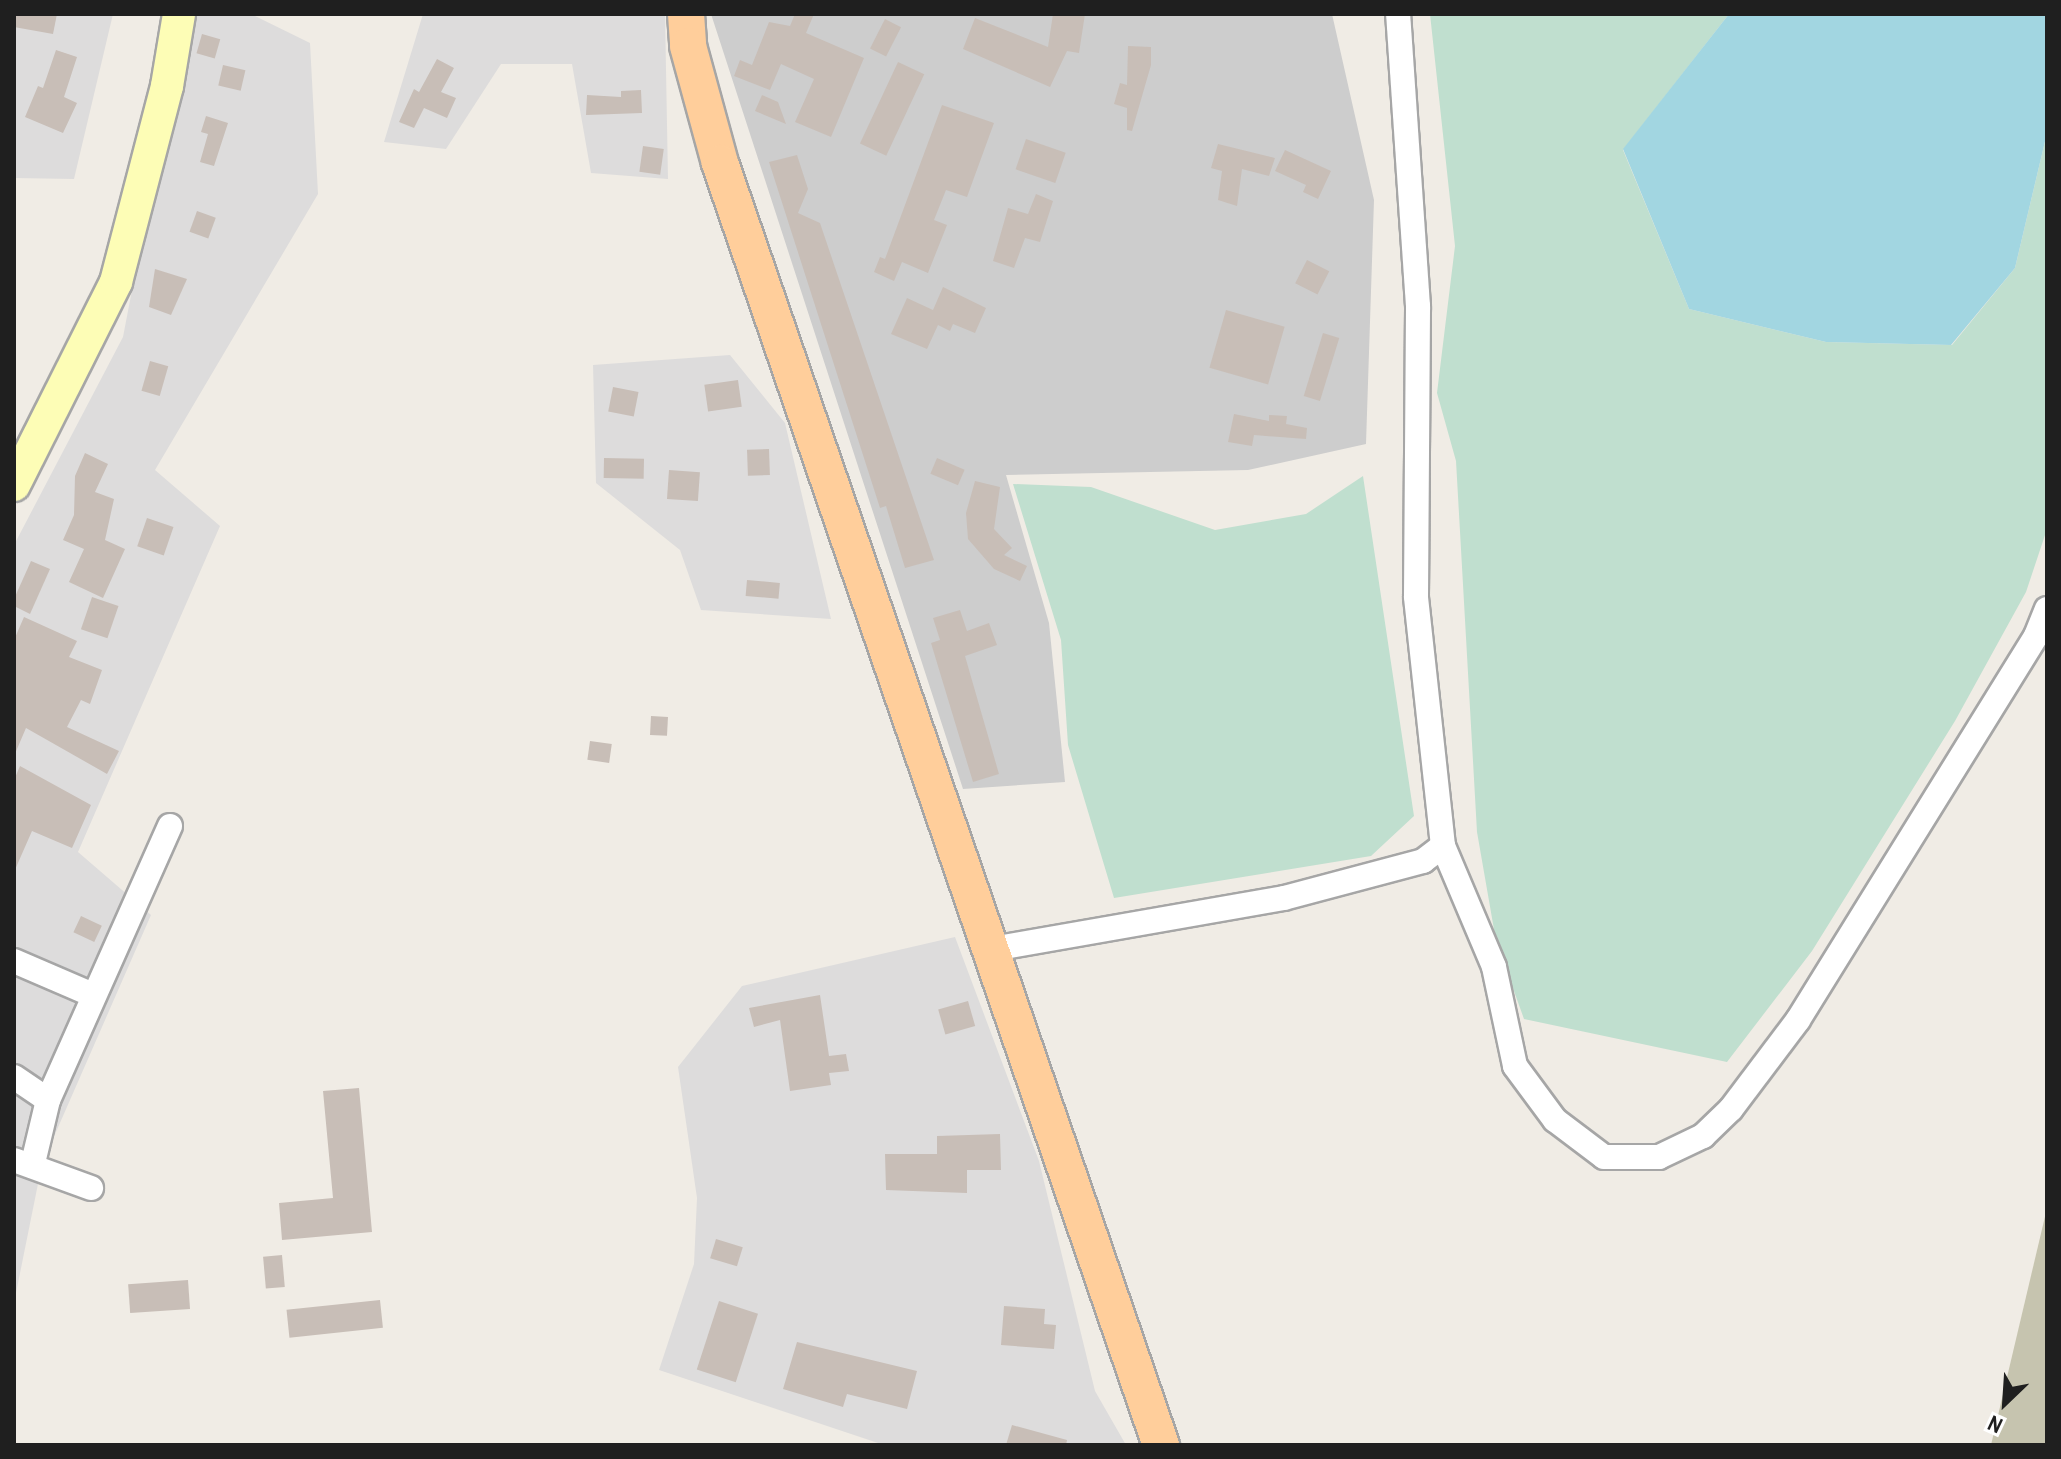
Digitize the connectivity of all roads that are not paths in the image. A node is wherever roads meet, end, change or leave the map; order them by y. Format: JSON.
{"nodes":[{"id":1,"x":179,"y":14,"type":"edge"},
{"id":2,"x":686,"y":14,"type":"edge"},
{"id":3,"x":1398,"y":14,"type":"edge"},
{"id":4,"x":14,"y":485,"type":"edge"},
{"id":5,"x":2047,"y":609,"type":"edge"},
{"id":6,"x":170,"y":826,"type":"dead end"},
{"id":7,"x":1443,"y":846,"type":"junction"},
{"id":8,"x":992,"y":949,"type":"junction"},
{"id":9,"x":14,"y":961,"type":"edge"},
{"id":10,"x":93,"y":995,"type":"junction"},
{"id":11,"x":14,"y":1077,"type":"edge"},
{"id":12,"x":48,"y":1100,"type":"junction"},
{"id":13,"x":24,"y":1161,"type":"edge"},
{"id":14,"x":91,"y":1188,"type":"dead end"},
{"id":15,"x":1161,"y":1445,"type":"edge"}],
"edges":[{"from":1,"to":4,"type":"street"},
{"from":2,"to":8,"type":"main road"},
{"from":3,"to":7,"type":"street"},
{"from":5,"to":7,"type":"street"},
{"from":6,"to":10,"type":"street"},
{"from":7,"to":8,"type":"street"},
{"from":8,"to":15,"type":"main road"},
{"from":9,"to":10,"type":"street"},
{"from":10,"to":12,"type":"street"},
{"from":11,"to":12,"type":"street"},
{"from":12,"to":13,"type":"street"},
{"from":13,"to":14,"type":"street"}]}
